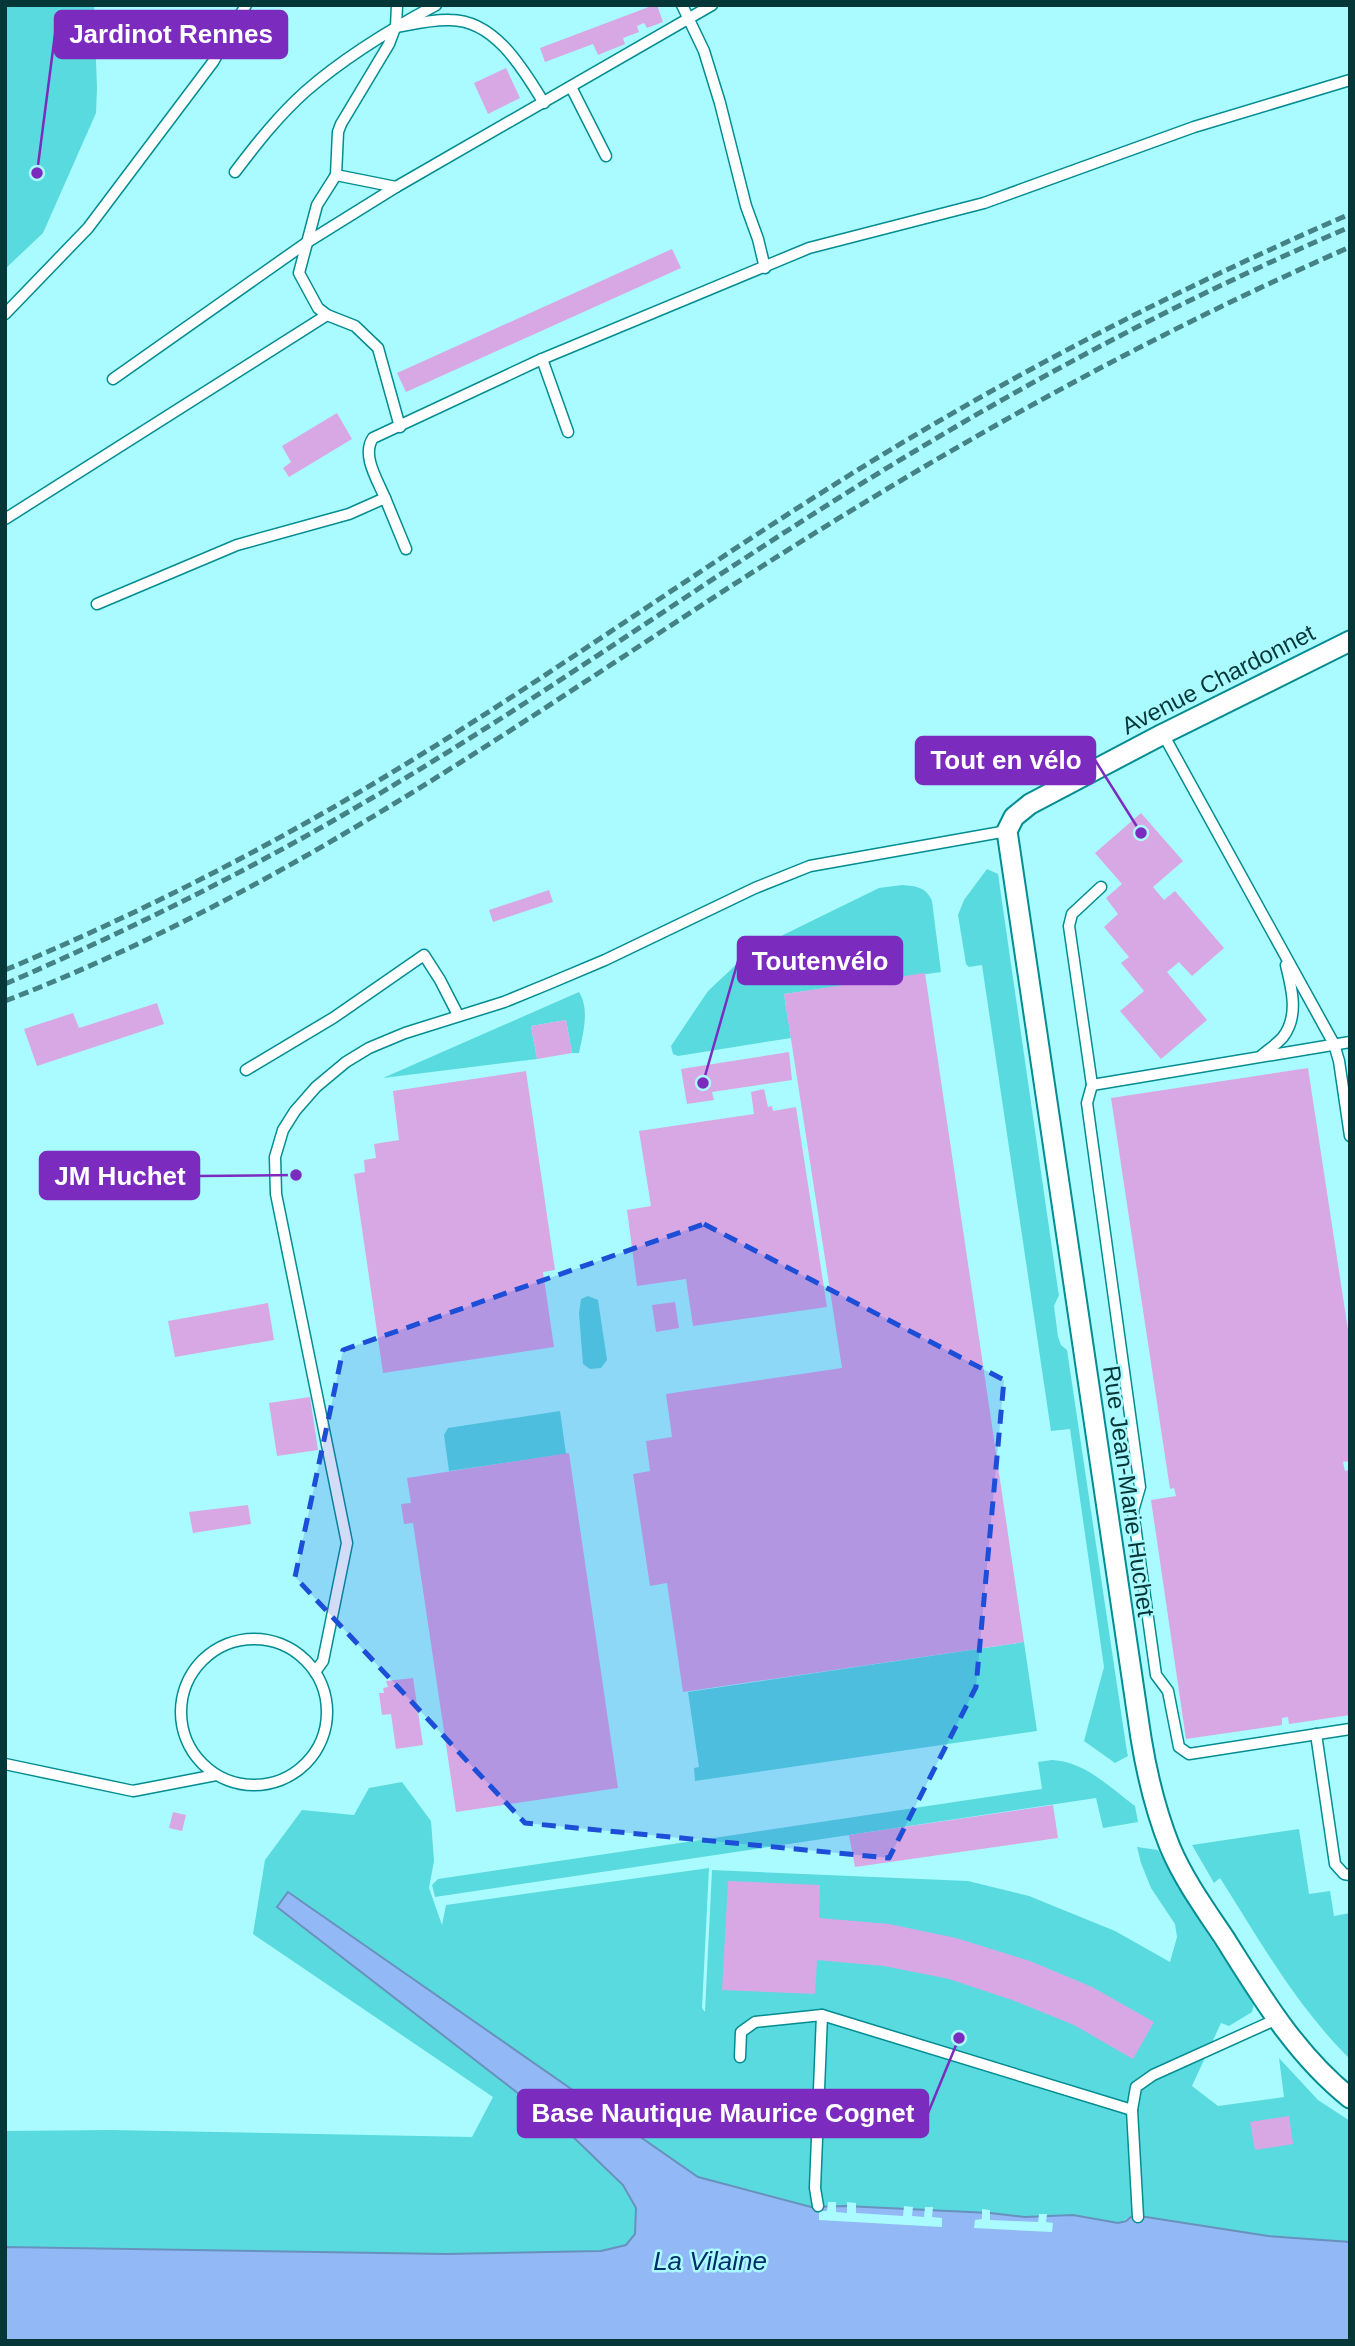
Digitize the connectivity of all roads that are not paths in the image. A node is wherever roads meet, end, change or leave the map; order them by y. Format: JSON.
{"nodes":[{"id":1,"x":246,"y":5,"type":"edge"},
{"id":2,"x":397,"y":5,"type":"edge"},
{"id":3,"x":436,"y":5,"type":"edge"},
{"id":4,"x":682,"y":5,"type":"edge"},
{"id":5,"x":712,"y":5,"type":"edge"},
{"id":6,"x":689,"y":19,"type":"junction"},
{"id":7,"x":396,"y":27,"type":"junction"},
{"id":8,"x":1350,"y":80,"type":"edge"},
{"id":9,"x":571,"y":87,"type":"junction"},
{"id":10,"x":544,"y":103,"type":"junction"},
{"id":11,"x":606,"y":156,"type":"dead end"},
{"id":12,"x":234,"y":172,"type":"dead end"},
{"id":13,"x":336,"y":175,"type":"junction"},
{"id":14,"x":396,"y":187,"type":"junction"},
{"id":15,"x":306,"y":243,"type":"junction"},
{"id":16,"x":765,"y":268,"type":"junction"},
{"id":17,"x":5,"y":314,"type":"edge"},
{"id":18,"x":327,"y":315,"type":"junction"},
{"id":19,"x":542,"y":359,"type":"junction"},
{"id":20,"x":113,"y":379,"type":"dead end"},
{"id":21,"x":400,"y":427,"type":"junction"},
{"id":22,"x":568,"y":432,"type":"dead end"},
{"id":23,"x":385,"y":498,"type":"junction"},
{"id":24,"x":5,"y":519,"type":"edge"},
{"id":25,"x":406,"y":549,"type":"dead end"},
{"id":26,"x":97,"y":604,"type":"dead end"},
{"id":27,"x":1350,"y":641,"type":"edge"},
{"id":28,"x":1163,"y":734,"type":"junction"},
{"id":29,"x":1007,"y":831,"type":"junction"},
{"id":30,"x":1101,"y":887,"type":"dead end"},
{"id":31,"x":1283,"y":951,"type":"junction"},
{"id":32,"x":458,"y":1015,"type":"junction"},
{"id":33,"x":1350,"y":1042,"type":"edge"},
{"id":34,"x":1334,"y":1044,"type":"junction"},
{"id":35,"x":1261,"y":1057,"type":"junction"},
{"id":36,"x":246,"y":1070,"type":"dead end"},
{"id":37,"x":1092,"y":1085,"type":"junction"},
{"id":38,"x":1350,"y":1136,"type":"edge"},
{"id":39,"x":315,"y":1672,"type":"junction"},
{"id":40,"x":1350,"y":1729,"type":"edge"},
{"id":41,"x":1316,"y":1734,"type":"junction"},
{"id":42,"x":5,"y":1764,"type":"edge"},
{"id":43,"x":216,"y":1775,"type":"junction"},
{"id":44,"x":1350,"y":1875,"type":"edge"},
{"id":45,"x":822,"y":2015,"type":"junction"},
{"id":46,"x":1277,"y":2019,"type":"junction"},
{"id":47,"x":740,"y":2057,"type":"dead end"},
{"id":48,"x":1350,"y":2098,"type":"edge"},
{"id":49,"x":1132,"y":2110,"type":"junction"},
{"id":50,"x":818,"y":2206,"type":"dead end"},
{"id":51,"x":1138,"y":2217,"type":"dead end"}],
"edges":[{"from":1,"to":17,"type":"lane"},
{"from":2,"to":7,"type":"lane"},
{"from":3,"to":7,"type":"lane"},
{"from":4,"to":6,"type":"lane"},
{"from":5,"to":6,"type":"lane"},
{"from":6,"to":9,"type":"lane"},
{"from":6,"to":16,"type":"lane"},
{"from":7,"to":10,"type":"lane"},
{"from":7,"to":12,"type":"lane"},
{"from":7,"to":13,"type":"lane"},
{"from":8,"to":16,"type":"lane"},
{"from":9,"to":10,"type":"lane"},
{"from":9,"to":11,"type":"lane"},
{"from":10,"to":14,"type":"lane"},
{"from":13,"to":14,"type":"lane"},
{"from":13,"to":15,"type":"lane"},
{"from":14,"to":15,"type":"lane"},
{"from":15,"to":18,"type":"lane"},
{"from":15,"to":20,"type":"lane"},
{"from":16,"to":19,"type":"lane"},
{"from":18,"to":21,"type":"lane"},
{"from":18,"to":24,"type":"lane"},
{"from":19,"to":21,"type":"lane"},
{"from":19,"to":22,"type":"lane"},
{"from":21,"to":23,"type":"lane"},
{"from":23,"to":25,"type":"lane"},
{"from":23,"to":26,"type":"lane"},
{"from":27,"to":28,"type":"street","name":"Avenue Chardonnet"},
{"from":28,"to":29,"type":"street","name":"Avenue Chardonnet"},
{"from":28,"to":31,"type":"lane"},
{"from":29,"to":32,"type":"lane"},
{"from":29,"to":46,"type":"street","name":"Rue Jean-Marie Huchet"},
{"from":30,"to":37,"type":"lane"},
{"from":31,"to":34,"type":"lane"},
{"from":31,"to":35,"type":"lane"},
{"from":32,"to":36,"type":"lane"},
{"from":32,"to":39,"type":"lane"},
{"from":33,"to":34,"type":"lane"},
{"from":34,"to":35,"type":"lane"},
{"from":34,"to":38,"type":"lane"},
{"from":35,"to":37,"type":"lane"},
{"from":37,"to":41,"type":"lane"},
{"from":39,"to":43,"type":"lane"},
{"from":39,"to":43,"type":"lane"},
{"from":40,"to":41,"type":"lane"},
{"from":41,"to":44,"type":"lane"},
{"from":42,"to":43,"type":"lane"},
{"from":45,"to":47,"type":"lane"},
{"from":45,"to":49,"type":"lane"},
{"from":45,"to":50,"type":"lane"},
{"from":46,"to":48,"type":"street","name":"Rue Jean-Marie Huchet"},
{"from":46,"to":49,"type":"lane"},
{"from":49,"to":51,"type":"lane"}]}
